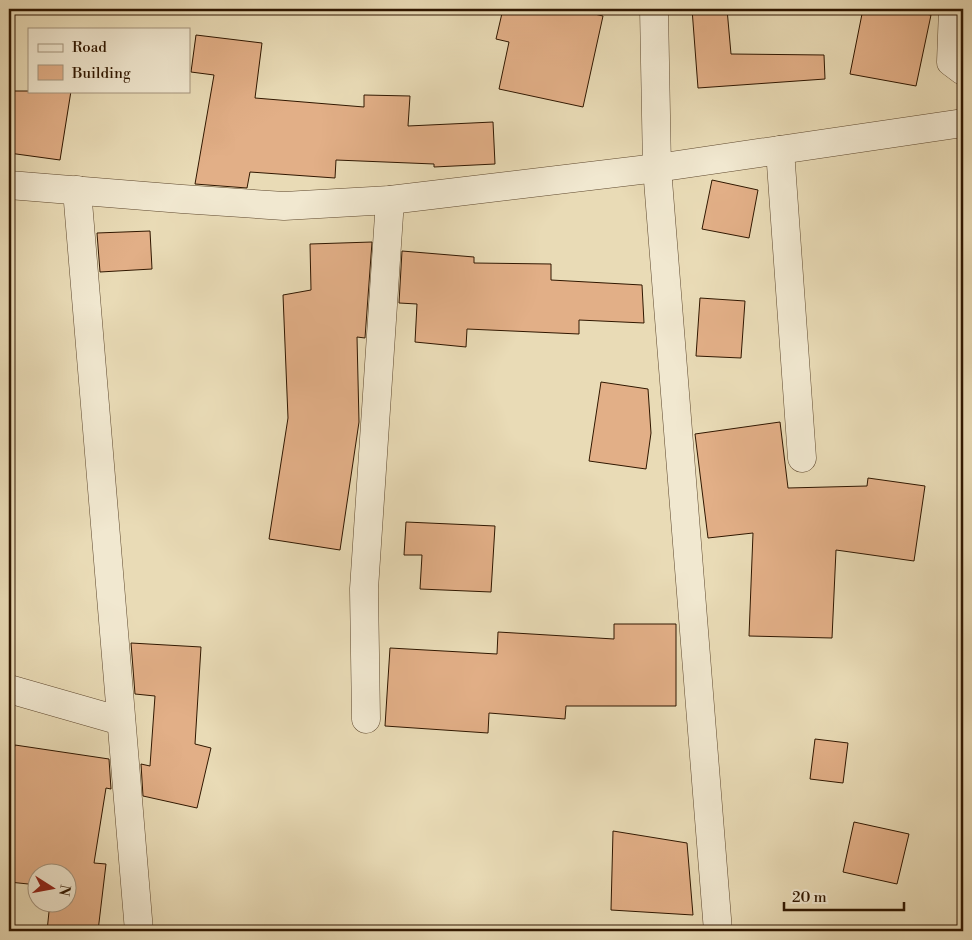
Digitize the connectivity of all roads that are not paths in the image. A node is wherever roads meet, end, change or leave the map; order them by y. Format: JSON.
{"nodes":[{"id":1,"x":654,"y":9,"type":"edge"},
{"id":2,"x":953,"y":9,"type":"edge"},
{"id":3,"x":963,"y":71,"type":"edge"},
{"id":4,"x":963,"y":123,"type":"edge"},
{"id":5,"x":780,"y":150,"type":"junction"},
{"id":6,"x":657,"y":168,"type":"junction"},
{"id":7,"x":9,"y":185,"type":"edge"},
{"id":8,"x":77,"y":190,"type":"junction"},
{"id":9,"x":390,"y":200,"type":"junction"},
{"id":10,"x":802,"y":458,"type":"dead end"},
{"id":11,"x":9,"y":689,"type":"edge"},
{"id":12,"x":366,"y":719,"type":"dead end"},
{"id":13,"x":121,"y":721,"type":"junction"},
{"id":14,"x":139,"y":931,"type":"edge"},
{"id":15,"x":718,"y":931,"type":"edge"}],
"edges":[{"from":1,"to":6,"type":"street"},
{"from":2,"to":3,"type":"street"},
{"from":4,"to":5,"type":"street"},
{"from":5,"to":6,"type":"street"},
{"from":5,"to":10,"type":"street"},
{"from":6,"to":9,"type":"street"},
{"from":6,"to":15,"type":"street"},
{"from":7,"to":8,"type":"street"},
{"from":8,"to":9,"type":"street"},
{"from":8,"to":13,"type":"street"},
{"from":9,"to":12,"type":"street"},
{"from":11,"to":13,"type":"street"},
{"from":13,"to":14,"type":"street"}]}
